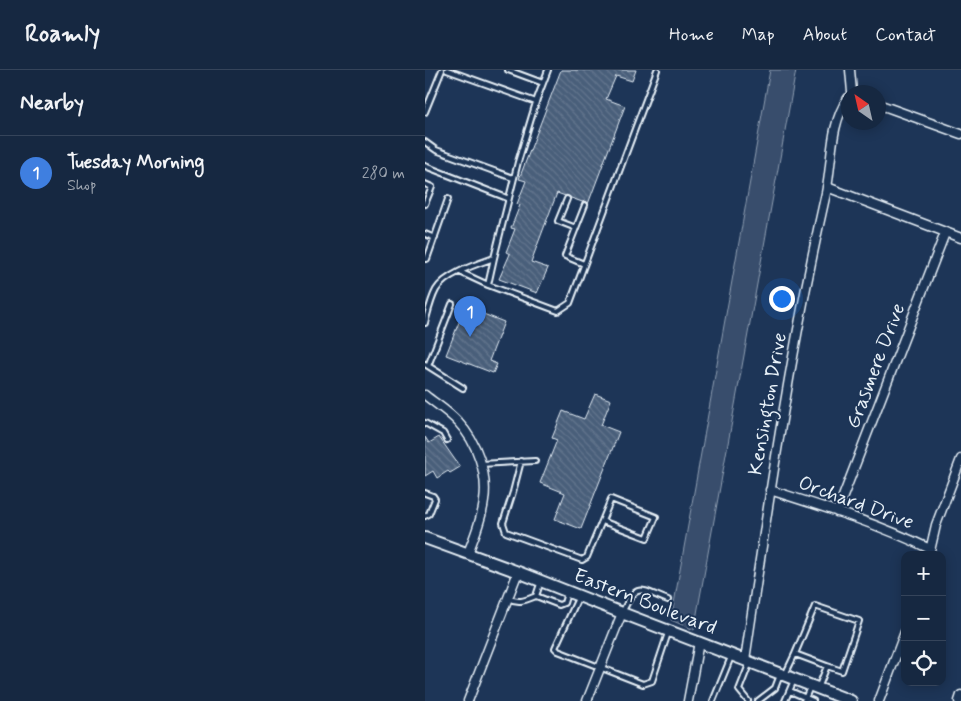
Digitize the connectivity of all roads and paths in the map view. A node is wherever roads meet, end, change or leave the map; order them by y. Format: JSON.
{"nodes":[{"id":1,"x":442,"y":70,"type":"edge"},
{"id":2,"x":447,"y":70,"type":"edge"},
{"id":3,"x":508,"y":70,"type":"edge"},
{"id":4,"x":548,"y":70,"type":"edge"},
{"id":5,"x":657,"y":70,"type":"edge"},
{"id":6,"x":850,"y":70,"type":"edge"},
{"id":7,"x":543,"y":83,"type":"junction"},
{"id":8,"x":850,"y":85,"type":"edge"},
{"id":9,"x":536,"y":102,"type":"junction"},
{"id":10,"x":886,"y":107,"type":"edge"},
{"id":11,"x":425,"y":112,"type":"edge"},
{"id":12,"x":841,"y":112,"type":"edge"},
{"id":13,"x":961,"y":134,"type":"edge"},
{"id":14,"x":425,"y":142,"type":"edge"},
{"id":15,"x":425,"y":166,"type":"edge"},
{"id":16,"x":513,"y":178,"type":"junction"},
{"id":17,"x":425,"y":184,"type":"edge"},
{"id":18,"x":827,"y":187,"type":"junction"},
{"id":19,"x":448,"y":198,"type":"dead end"},
{"id":20,"x":507,"y":198,"type":"junction"},
{"id":21,"x":567,"y":199,"type":"dead end"},
{"id":22,"x":425,"y":204,"type":"edge"},
{"id":23,"x":585,"y":206,"type":"dead end"},
{"id":24,"x":576,"y":228,"type":"junction"},
{"id":25,"x":945,"y":233,"type":"junction"},
{"id":26,"x":425,"y":234,"type":"edge"},
{"id":27,"x":435,"y":238,"type":"junction"},
{"id":28,"x":961,"y":238,"type":"edge"},
{"id":29,"x":494,"y":258,"type":"junction"},
{"id":30,"x":425,"y":259,"type":"edge"},
{"id":31,"x":584,"y":264,"type":"junction"},
{"id":32,"x":460,"y":272,"type":"junction"},
{"id":33,"x":488,"y":285,"type":"junction"},
{"id":34,"x":452,"y":304,"type":"dead end"},
{"id":35,"x":425,"y":323,"type":"edge"},
{"id":36,"x":426,"y":365,"type":"edge"},
{"id":37,"x":463,"y":388,"type":"dead end"},
{"id":38,"x":425,"y":396,"type":"edge"},
{"id":39,"x":425,"y":423,"type":"edge"},
{"id":40,"x":447,"y":440,"type":"dead end"},
{"id":41,"x":961,"y":458,"type":"edge"},
{"id":42,"x":535,"y":461,"type":"dead end"},
{"id":43,"x":521,"y":462,"type":"junction"},
{"id":44,"x":481,"y":464,"type":"junction"},
{"id":45,"x":770,"y":490,"type":"junction"},
{"id":46,"x":425,"y":493,"type":"edge"},
{"id":47,"x":837,"y":512,"type":"junction"},
{"id":48,"x":425,"y":516,"type":"edge"},
{"id":49,"x":602,"y":520,"type":"junction"},
{"id":50,"x":425,"y":538,"type":"edge"},
{"id":51,"x":928,"y":551,"type":"edge"},
{"id":52,"x":930,"y":551,"type":"edge"},
{"id":53,"x":468,"y":554,"type":"junction"},
{"id":54,"x":518,"y":572,"type":"junction"},
{"id":55,"x":541,"y":581,"type":"junction"},
{"id":56,"x":568,"y":591,"type":"junction"},
{"id":57,"x":537,"y":596,"type":"junction"},
{"id":58,"x":579,"y":596,"type":"junction"},
{"id":59,"x":508,"y":598,"type":"junction"},
{"id":60,"x":668,"y":600,"type":"dead end"},
{"id":61,"x":622,"y":614,"type":"junction"},
{"id":62,"x":669,"y":632,"type":"junction"},
{"id":63,"x":902,"y":641,"type":"edge"},
{"id":64,"x":699,"y":642,"type":"junction"},
{"id":65,"x":795,"y":654,"type":"junction"},
{"id":66,"x":731,"y":656,"type":"junction"},
{"id":67,"x":747,"y":661,"type":"junction"},
{"id":68,"x":827,"y":666,"type":"junction"},
{"id":69,"x":599,"y":668,"type":"junction"},
{"id":70,"x":783,"y":675,"type":"junction"},
{"id":71,"x":795,"y":680,"type":"junction"},
{"id":72,"x":814,"y":687,"type":"junction"},
{"id":73,"x":790,"y":691,"type":"junction"},
{"id":74,"x":829,"y":697,"type":"edge"},
{"id":75,"x":805,"y":699,"type":"edge"},
{"id":76,"x":468,"y":701,"type":"edge"},
{"id":77,"x":587,"y":701,"type":"edge"},
{"id":78,"x":688,"y":701,"type":"edge"},
{"id":79,"x":713,"y":701,"type":"edge"},
{"id":80,"x":748,"y":701,"type":"edge"},
{"id":81,"x":758,"y":701,"type":"edge"},
{"id":82,"x":785,"y":701,"type":"edge"},
{"id":83,"x":813,"y":701,"type":"edge"},
{"id":84,"x":851,"y":701,"type":"edge"},
{"id":85,"x":879,"y":701,"type":"edge"}],
"edges":[{"from":1,"to":11,"type":"lane"},
{"from":2,"to":9,"type":"lane"},
{"from":3,"to":7,"type":"lane"},
{"from":4,"to":7,"type":"lane"},
{"from":5,"to":31,"type":"lane"},
{"from":6,"to":8,"type":"street"},
{"from":7,"to":9,"type":"lane"},
{"from":9,"to":16,"type":"lane"},
{"from":10,"to":13,"type":"street"},
{"from":12,"to":18,"type":"street","name":"Kensington Drive"},
{"from":14,"to":16,"type":"lane"},
{"from":15,"to":20,"type":"lane"},
{"from":16,"to":20,"type":"lane"},
{"from":17,"to":22,"type":"lane"},
{"from":18,"to":25,"type":"street"},
{"from":18,"to":45,"type":"street","name":"Kensington Drive"},
{"from":19,"to":27,"type":"lane"},
{"from":20,"to":29,"type":"lane"},
{"from":21,"to":24,"type":"lane"},
{"from":23,"to":24,"type":"lane"},
{"from":24,"to":31,"type":"lane"},
{"from":25,"to":28,"type":"street"},
{"from":25,"to":47,"type":"street","name":"Grasmere Drive"},
{"from":26,"to":27,"type":"lane"},
{"from":27,"to":30,"type":"lane"},
{"from":29,"to":32,"type":"lane"},
{"from":29,"to":33,"type":"lane"},
{"from":31,"to":33,"type":"lane"},
{"from":32,"to":33,"type":"lane"},
{"from":32,"to":35,"type":"lane"},
{"from":34,"to":36,"type":"lane"},
{"from":36,"to":37,"type":"lane"},
{"from":38,"to":44,"type":"street"},
{"from":39,"to":40,"type":"lane"},
{"from":41,"to":52,"type":"street"},
{"from":42,"to":43,"type":"lane"},
{"from":43,"to":44,"type":"lane"},
{"from":43,"to":49,"type":"lane"},
{"from":44,"to":53,"type":"street"},
{"from":45,"to":47,"type":"street","name":"Orchard Drive"},
{"from":45,"to":67,"type":"street","name":"Kensington Drive"},
{"from":46,"to":48,"type":"lane"},
{"from":47,"to":51,"type":"street","name":"Orchard Drive"},
{"from":49,"to":49,"type":"lane"},
{"from":50,"to":53,"type":"main road","name":"Eastern Boulevard"},
{"from":53,"to":54,"type":"main road","name":"Eastern Boulevard"},
{"from":54,"to":55,"type":"main road","name":"Eastern Boulevard"},
{"from":54,"to":59,"type":"street"},
{"from":55,"to":56,"type":"main road","name":"Eastern Boulevard"},
{"from":55,"to":57,"type":"lane"},
{"from":56,"to":57,"type":"lane"},
{"from":56,"to":58,"type":"main road","name":"Eastern Boulevard"},
{"from":57,"to":59,"type":"lane"},
{"from":58,"to":61,"type":"main road","name":"Eastern Boulevard"},
{"from":58,"to":69,"type":"lane"},
{"from":59,"to":76,"type":"street"},
{"from":60,"to":61,"type":"lane"},
{"from":61,"to":62,"type":"main road","name":"Eastern Boulevard"},
{"from":61,"to":69,"type":"street"},
{"from":62,"to":64,"type":"main road","name":"Eastern Boulevard"},
{"from":62,"to":69,"type":"lane"},
{"from":63,"to":85,"type":"street"},
{"from":64,"to":66,"type":"main road","name":"Eastern Boulevard"},
{"from":64,"to":78,"type":"street"},
{"from":65,"to":68,"type":"lane"},
{"from":65,"to":68,"type":"lane"},
{"from":65,"to":70,"type":"lane"},
{"from":66,"to":67,"type":"main road","name":"Eastern Boulevard"},
{"from":66,"to":79,"type":"lane"},
{"from":67,"to":70,"type":"main road","name":"Eastern Boulevard"},
{"from":67,"to":80,"type":"lane"},
{"from":68,"to":72,"type":"lane"},
{"from":69,"to":77,"type":"street"},
{"from":70,"to":71,"type":"main road","name":"Eastern Boulevard"},
{"from":70,"to":81,"type":"lane"},
{"from":71,"to":72,"type":"main road","name":"Eastern Boulevard"},
{"from":71,"to":73,"type":"lane"},
{"from":72,"to":74,"type":"main road","name":"Eastern Boulevard"},
{"from":72,"to":75,"type":"lane"},
{"from":73,"to":75,"type":"lane"},
{"from":73,"to":82,"type":"lane"},
{"from":74,"to":84,"type":"main road","name":"Eastern Boulevard"},
{"from":75,"to":83,"type":"lane"}]}
